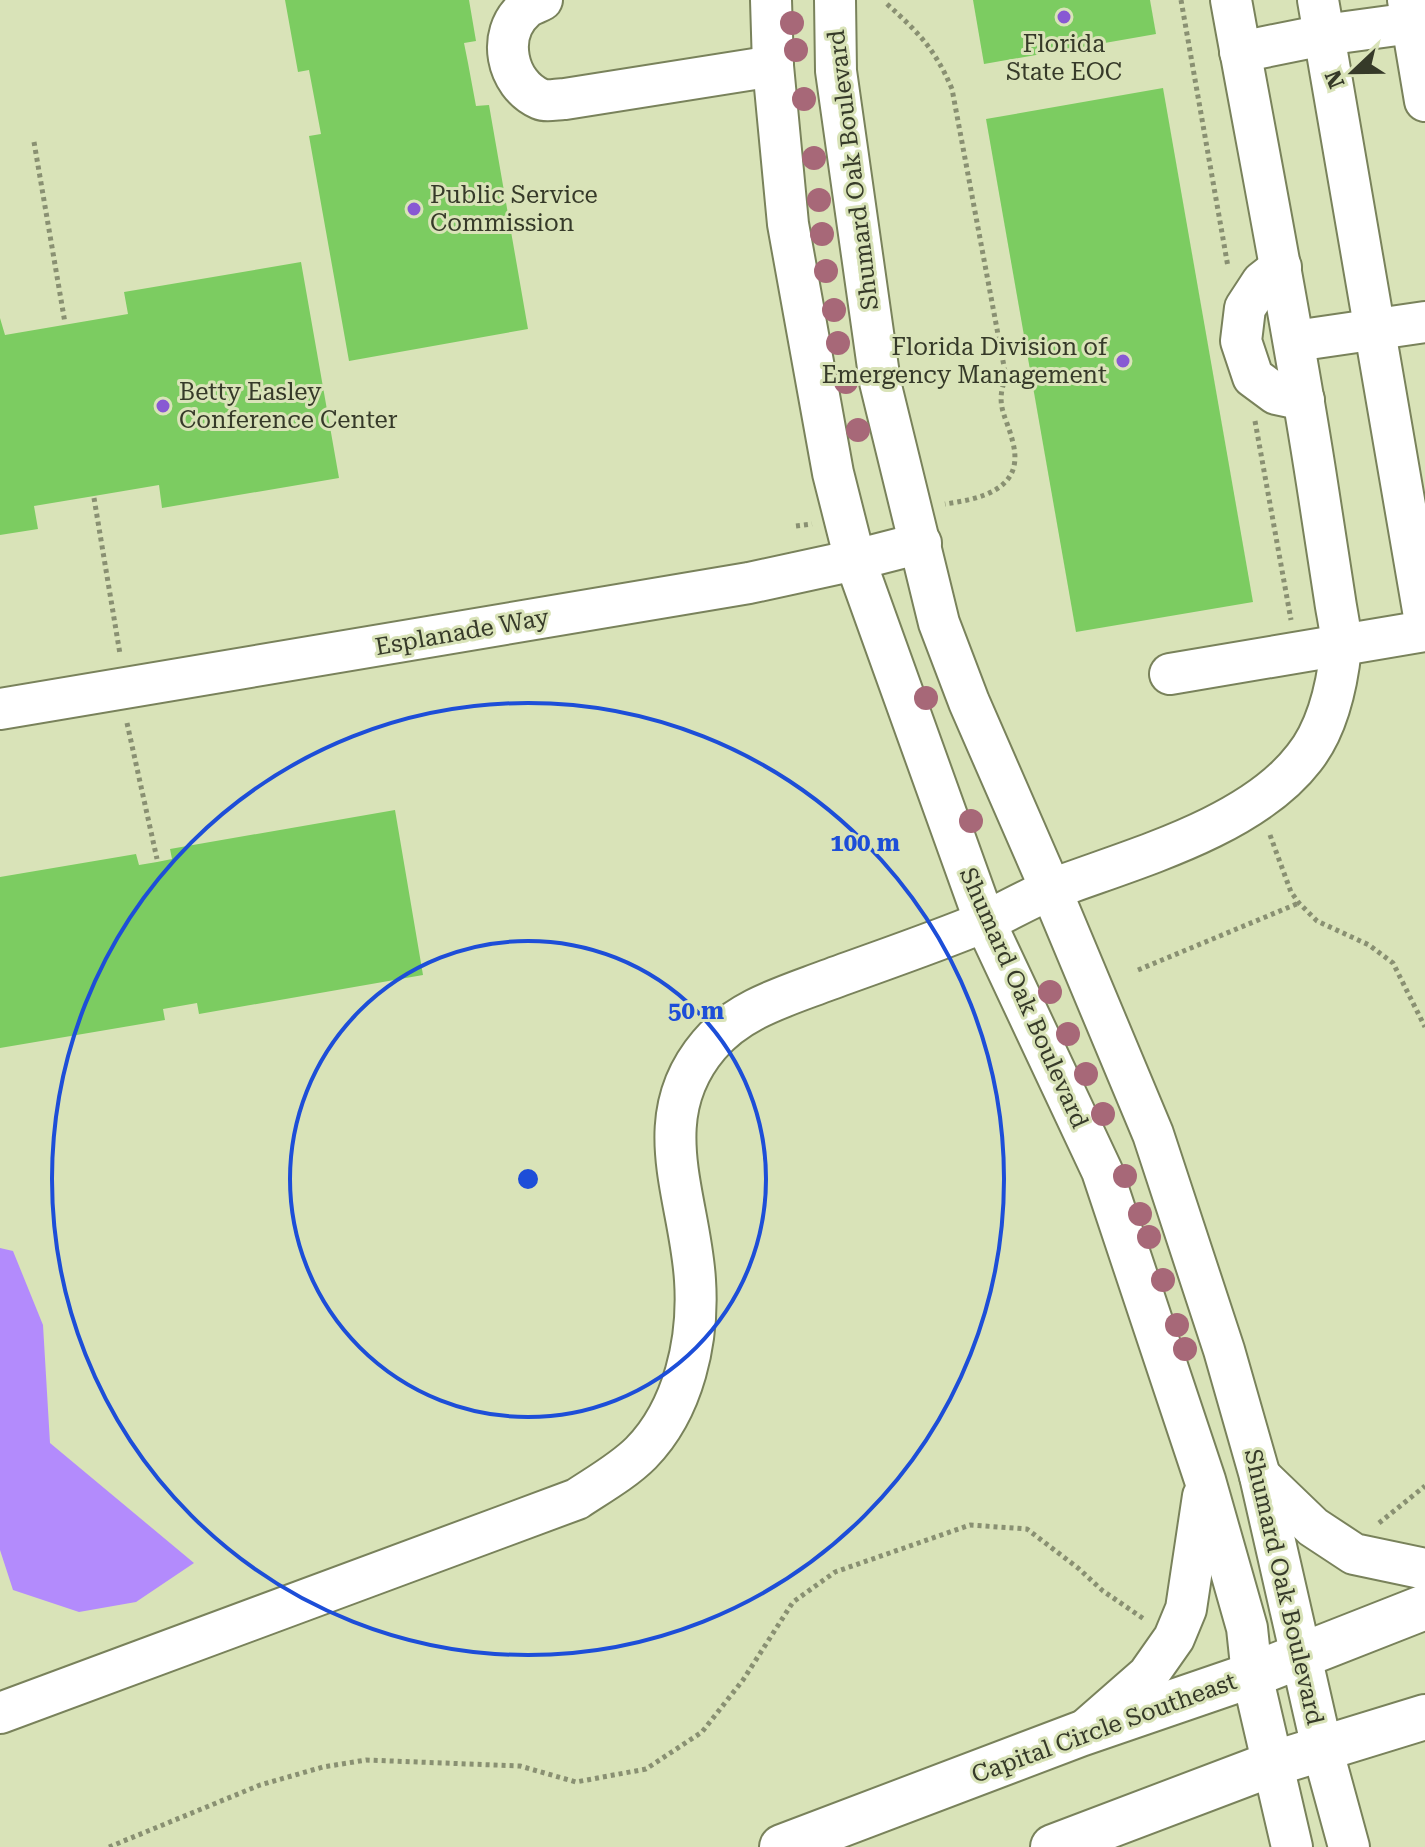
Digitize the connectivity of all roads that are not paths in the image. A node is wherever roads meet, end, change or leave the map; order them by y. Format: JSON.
{"nodes":[{"id":1,"x":542,"y":0,"type":"edge"},
{"id":2,"x":771,"y":0,"type":"edge"},
{"id":3,"x":835,"y":0,"type":"edge"},
{"id":4,"x":1231,"y":0,"type":"edge"},
{"id":5,"x":1410,"y":12,"type":"edge"},
{"id":6,"x":1321,"y":18,"type":"edge"},
{"id":7,"x":1240,"y":52,"type":"junction"},
{"id":8,"x":773,"y":66,"type":"junction"},
{"id":9,"x":1425,"y":101,"type":"edge"},
{"id":10,"x":1281,"y":267,"type":"junction"},
{"id":11,"x":1425,"y":322,"type":"edge"},
{"id":12,"x":1373,"y":329,"type":"junction"},
{"id":13,"x":1295,"y":341,"type":"junction"},
{"id":14,"x":1304,"y":400,"type":"junction"},
{"id":15,"x":916,"y":526,"type":"junction"},
{"id":16,"x":855,"y":560,"type":"junction"},
{"id":17,"x":1425,"y":622,"type":"edge"},
{"id":18,"x":1425,"y":631,"type":"edge"},
{"id":19,"x":1341,"y":644,"type":"junction"},
{"id":20,"x":1170,"y":674,"type":"dead end"},
{"id":21,"x":0,"y":709,"type":"edge"},
{"id":22,"x":1051,"y":890,"type":"junction"},
{"id":23,"x":985,"y":922,"type":"junction"},
{"id":24,"x":1260,"y":1476,"type":"junction"},
{"id":25,"x":1205,"y":1480,"type":"junction"},
{"id":26,"x":1425,"y":1569,"type":"edge"},
{"id":27,"x":1425,"y":1607,"type":"edge"},
{"id":28,"x":1302,"y":1656,"type":"junction"},
{"id":29,"x":1252,"y":1675,"type":"junction"},
{"id":30,"x":0,"y":1713,"type":"edge"},
{"id":31,"x":1425,"y":1717,"type":"edge"},
{"id":32,"x":1080,"y":1734,"type":"junction"},
{"id":33,"x":1322,"y":1748,"type":"junction"},
{"id":34,"x":1272,"y":1764,"type":"junction"},
{"id":35,"x":782,"y":1847,"type":"edge"},
{"id":36,"x":1053,"y":1847,"type":"edge"},
{"id":37,"x":1292,"y":1847,"type":"edge"},
{"id":38,"x":1349,"y":1847,"type":"edge"}],
"edges":[{"from":1,"to":8,"type":"street"},
{"from":2,"to":8,"type":"street","name":"Shumard Oak Boulevard"},
{"from":3,"to":15,"type":"street","name":"Shumard Oak Boulevard"},
{"from":4,"to":7,"type":"street"},
{"from":5,"to":6,"type":"street"},
{"from":5,"to":9,"type":"street"},
{"from":6,"to":7,"type":"street"},
{"from":6,"to":12,"type":"street"},
{"from":7,"to":10,"type":"street"},
{"from":8,"to":16,"type":"street","name":"Shumard Oak Boulevard"},
{"from":10,"to":13,"type":"street"},
{"from":10,"to":14,"type":"street"},
{"from":11,"to":12,"type":"street"},
{"from":12,"to":13,"type":"street"},
{"from":12,"to":17,"type":"street"},
{"from":13,"to":14,"type":"street"},
{"from":14,"to":19,"type":"street"},
{"from":15,"to":16,"type":"street","name":"Esplanade Way"},
{"from":15,"to":22,"type":"street","name":"Shumard Oak Boulevard"},
{"from":16,"to":21,"type":"street","name":"Esplanade Way"},
{"from":16,"to":23,"type":"street","name":"Shumard Oak Boulevard"},
{"from":18,"to":19,"type":"street"},
{"from":19,"to":20,"type":"street"},
{"from":19,"to":22,"type":"street"},
{"from":22,"to":23,"type":"street"},
{"from":22,"to":24,"type":"street","name":"Shumard Oak Boulevard"},
{"from":23,"to":25,"type":"street","name":"Shumard Oak Boulevard"},
{"from":23,"to":30,"type":"street"},
{"from":24,"to":26,"type":"street"},
{"from":24,"to":28,"type":"street","name":"Shumard Oak Boulevard"},
{"from":25,"to":29,"type":"street","name":"Shumard Oak Boulevard"},
{"from":25,"to":32,"type":"street"},
{"from":27,"to":28,"type":"main road","name":"Capital Circle Southeast"},
{"from":28,"to":29,"type":"main road","name":"Capital Circle Southeast"},
{"from":28,"to":33,"type":"street","name":"Shumard Oak Boulevard"},
{"from":29,"to":32,"type":"main road","name":"Capital Circle Southeast"},
{"from":29,"to":34,"type":"street","name":"Shumard Oak Boulevard"},
{"from":31,"to":33,"type":"main road"},
{"from":32,"to":35,"type":"main road","name":"Capital Circle Southeast"},
{"from":33,"to":34,"type":"main road"},
{"from":33,"to":38,"type":"street","name":"Shumard Oak Boulevard"},
{"from":34,"to":36,"type":"main road"},
{"from":34,"to":37,"type":"street","name":"Shumard Oak Boulevard"}]}
